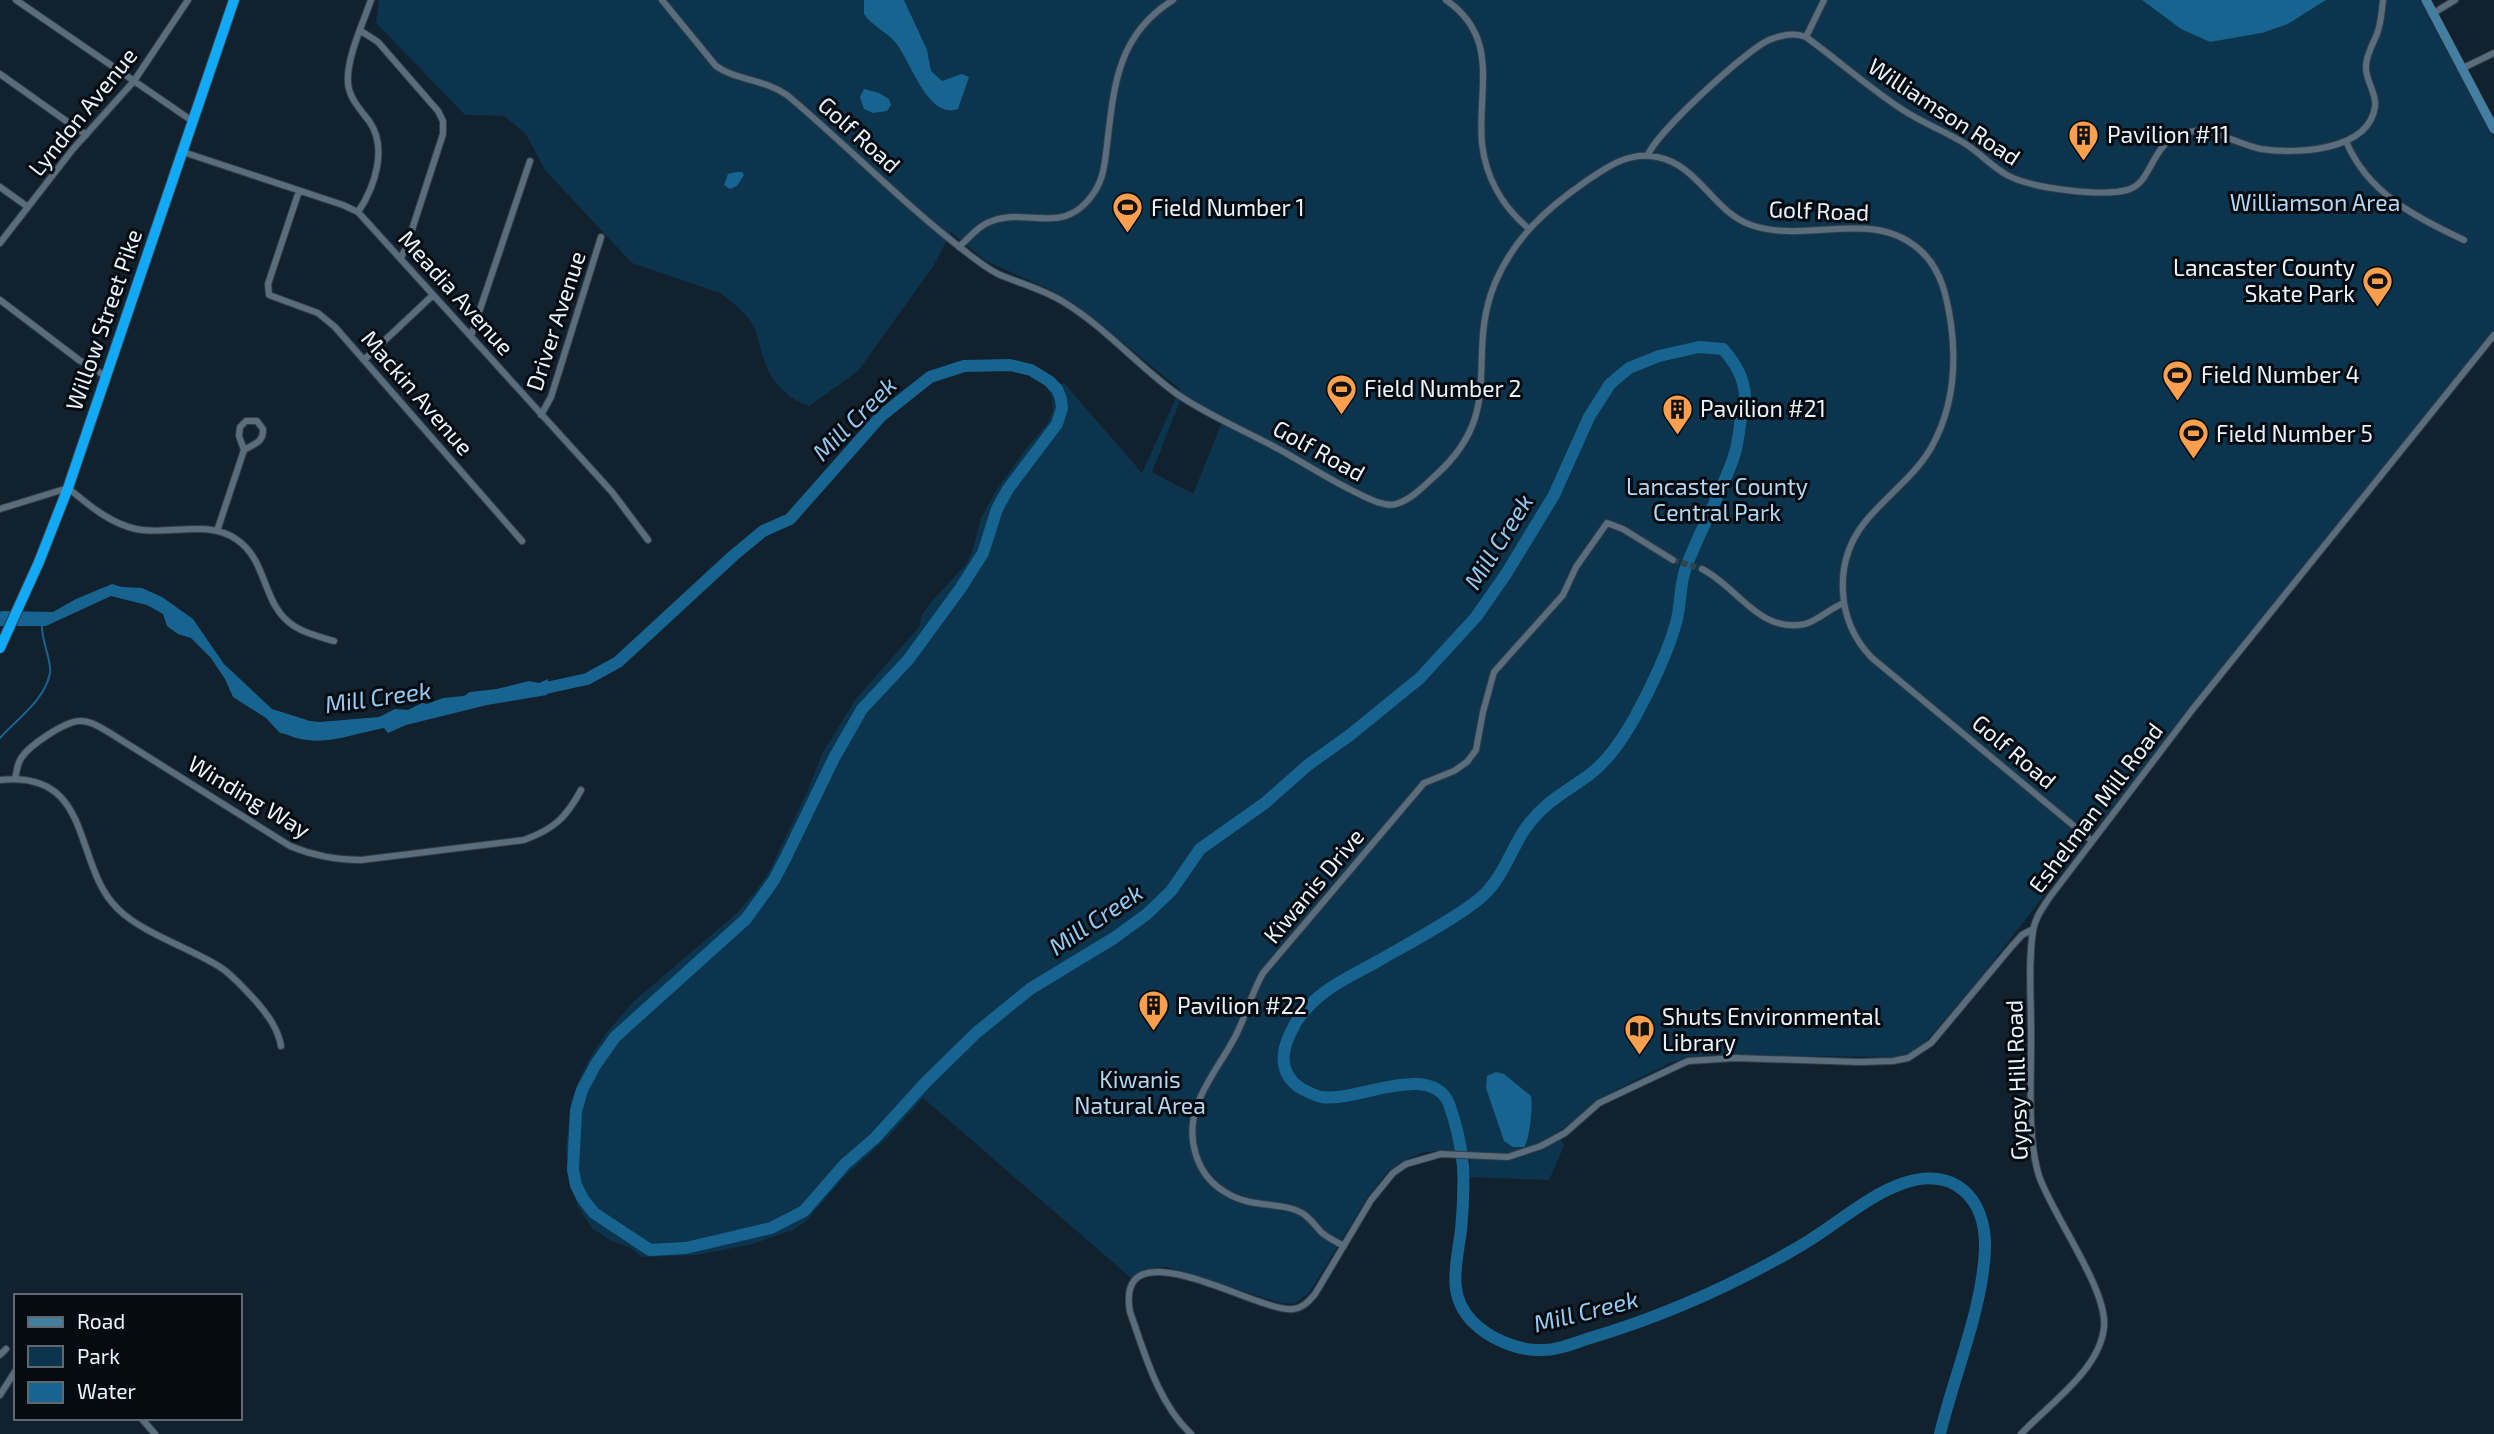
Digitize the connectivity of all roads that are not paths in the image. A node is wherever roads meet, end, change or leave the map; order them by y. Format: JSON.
{"nodes":[{"id":1,"x":16,"y":0,"type":"edge"},
{"id":2,"x":188,"y":0,"type":"edge"},
{"id":3,"x":234,"y":0,"type":"edge"},
{"id":4,"x":371,"y":0,"type":"edge"},
{"id":5,"x":662,"y":0,"type":"edge"},
{"id":6,"x":1173,"y":0,"type":"edge"},
{"id":7,"x":1446,"y":0,"type":"edge"},
{"id":8,"x":1824,"y":0,"type":"edge"},
{"id":9,"x":2383,"y":0,"type":"edge"},
{"id":10,"x":2426,"y":0,"type":"edge"},
{"id":11,"x":2455,"y":0,"type":"edge"},
{"id":12,"x":2432,"y":14,"type":"junction"},
{"id":13,"x":361,"y":31,"type":"junction"},
{"id":14,"x":1806,"y":37,"type":"junction"},
{"id":15,"x":2494,"y":53,"type":"edge"},
{"id":16,"x":2461,"y":69,"type":"junction"},
{"id":17,"x":0,"y":74,"type":"edge"},
{"id":18,"x":134,"y":81,"type":"junction"},
{"id":19,"x":193,"y":119,"type":"junction"},
{"id":20,"x":2494,"y":129,"type":"edge"},
{"id":21,"x":86,"y":135,"type":"junction"},
{"id":22,"x":2346,"y":141,"type":"junction"},
{"id":23,"x":183,"y":152,"type":"junction"},
{"id":24,"x":1648,"y":155,"type":"junction"},
{"id":25,"x":530,"y":161,"type":"dead end"},
{"id":26,"x":0,"y":187,"type":"edge"},
{"id":27,"x":299,"y":191,"type":"junction"},
{"id":28,"x":28,"y":207,"type":"junction"},
{"id":29,"x":358,"y":212,"type":"junction"},
{"id":30,"x":1528,"y":228,"type":"junction"},
{"id":31,"x":601,"y":237,"type":"dead end"},
{"id":32,"x":2464,"y":240,"type":"dead end"},
{"id":33,"x":0,"y":243,"type":"edge"},
{"id":34,"x":959,"y":247,"type":"junction"},
{"id":35,"x":401,"y":258,"type":"junction"},
{"id":36,"x":433,"y":295,"type":"junction"},
{"id":37,"x":0,"y":300,"type":"edge"},
{"id":38,"x":2494,"y":335,"type":"edge"},
{"id":39,"x":471,"y":336,"type":"junction"},
{"id":40,"x":364,"y":359,"type":"junction"},
{"id":41,"x":107,"y":377,"type":"junction"},
{"id":42,"x":541,"y":415,"type":"junction"},
{"id":43,"x":244,"y":450,"type":"junction"},
{"id":44,"x":68,"y":488,"type":"junction"},
{"id":45,"x":0,"y":509,"type":"edge"},
{"id":46,"x":217,"y":531,"type":"junction"},
{"id":47,"x":648,"y":540,"type":"dead end"},
{"id":48,"x":522,"y":541,"type":"dead end"},
{"id":49,"x":1673,"y":560,"type":"tunnel mouth"},
{"id":50,"x":1702,"y":569,"type":"tunnel mouth"},
{"id":51,"x":1844,"y":603,"type":"junction"},
{"id":52,"x":334,"y":641,"type":"dead end"},
{"id":53,"x":2,"y":643,"type":"edge"},
{"id":54,"x":15,"y":778,"type":"junction"},
{"id":55,"x":0,"y":780,"type":"edge"},
{"id":56,"x":581,"y":790,"type":"dead end"},
{"id":57,"x":2092,"y":841,"type":"junction"},
{"id":58,"x":2033,"y":929,"type":"junction"},
{"id":59,"x":281,"y":1046,"type":"dead end"},
{"id":60,"x":1344,"y":1246,"type":"junction"},
{"id":61,"x":6,"y":1349,"type":"dead end"},
{"id":62,"x":0,"y":1355,"type":"edge"},
{"id":63,"x":14,"y":1373,"type":"edge"},
{"id":64,"x":0,"y":1395,"type":"edge"},
{"id":65,"x":143,"y":1420,"type":"edge"},
{"id":66,"x":155,"y":1434,"type":"edge"},
{"id":67,"x":1191,"y":1434,"type":"edge"},
{"id":68,"x":2021,"y":1434,"type":"edge"}],
"edges":[{"from":1,"to":18,"type":"street"},
{"from":2,"to":18,"type":"street","name":"Lyndon Avenue"},
{"from":3,"to":19,"type":"highway","name":"Willow Street Pike"},
{"from":4,"to":13,"type":"street"},
{"from":5,"to":34,"type":"street","name":"Golf Road"},
{"from":6,"to":34,"type":"street"},
{"from":7,"to":30,"type":"street"},
{"from":8,"to":14,"type":"street"},
{"from":9,"to":22,"type":"street"},
{"from":10,"to":12,"type":"main road"},
{"from":11,"to":12,"type":"street"},
{"from":12,"to":16,"type":"main road"},
{"from":13,"to":29,"type":"street"},
{"from":13,"to":35,"type":"street"},
{"from":14,"to":22,"type":"street","name":"Williamson Road"},
{"from":14,"to":24,"type":"street"},
{"from":15,"to":16,"type":"street"},
{"from":16,"to":20,"type":"main road"},
{"from":17,"to":21,"type":"street"},
{"from":18,"to":19,"type":"street"},
{"from":18,"to":21,"type":"street","name":"Lyndon Avenue"},
{"from":19,"to":23,"type":"highway","name":"Willow Street Pike"},
{"from":21,"to":28,"type":"street","name":"Lyndon Avenue"},
{"from":22,"to":32,"type":"street"},
{"from":23,"to":27,"type":"street","name":"Meadia Avenue"},
{"from":23,"to":41,"type":"highway","name":"Willow Street Pike"},
{"from":24,"to":30,"type":"street","name":"Golf Road"},
{"from":24,"to":51,"type":"street","name":"Golf Road"},
{"from":25,"to":39,"type":"street"},
{"from":26,"to":28,"type":"street"},
{"from":27,"to":29,"type":"street","name":"Meadia Avenue"},
{"from":27,"to":40,"type":"street","name":"Mackin Avenue"},
{"from":28,"to":33,"type":"street","name":"Lyndon Avenue"},
{"from":29,"to":35,"type":"street","name":"Meadia Avenue"},
{"from":30,"to":34,"type":"street","name":"Golf Road"},
{"from":31,"to":42,"type":"street","name":"Driver Avenue"},
{"from":35,"to":36,"type":"street","name":"Meadia Avenue"},
{"from":36,"to":39,"type":"street","name":"Meadia Avenue"},
{"from":36,"to":40,"type":"street"},
{"from":37,"to":41,"type":"street"},
{"from":38,"to":57,"type":"street","name":"Eshelman Mill Road"},
{"from":39,"to":42,"type":"street","name":"Meadia Avenue"},
{"from":40,"to":48,"type":"street","name":"Mackin Avenue"},
{"from":41,"to":44,"type":"highway","name":"Willow Street Pike"},
{"from":42,"to":47,"type":"street","name":"Meadia Avenue"},
{"from":43,"to":43,"type":"street"},
{"from":43,"to":46,"type":"street"},
{"from":44,"to":45,"type":"street"},
{"from":44,"to":46,"type":"street"},
{"from":44,"to":53,"type":"highway","name":"Willow Street Pike"},
{"from":46,"to":52,"type":"street"},
{"from":49,"to":60,"type":"street","name":"Kiwanis Drive"},
{"from":50,"to":51,"type":"street"},
{"from":51,"to":57,"type":"street","name":"Golf Road"},
{"from":54,"to":55,"type":"street"},
{"from":54,"to":56,"type":"street","name":"Winding Way"},
{"from":54,"to":59,"type":"street"},
{"from":57,"to":58,"type":"street","name":"Eshelman Mill Road"},
{"from":58,"to":60,"type":"street","name":"Eshelman Mill Road"},
{"from":58,"to":68,"type":"street","name":"Gypsy Hill Road"},
{"from":60,"to":67,"type":"street","name":"Eshelman Mill Road"},
{"from":61,"to":62,"type":"street"},
{"from":63,"to":64,"type":"street"},
{"from":65,"to":66,"type":"street"}]}
